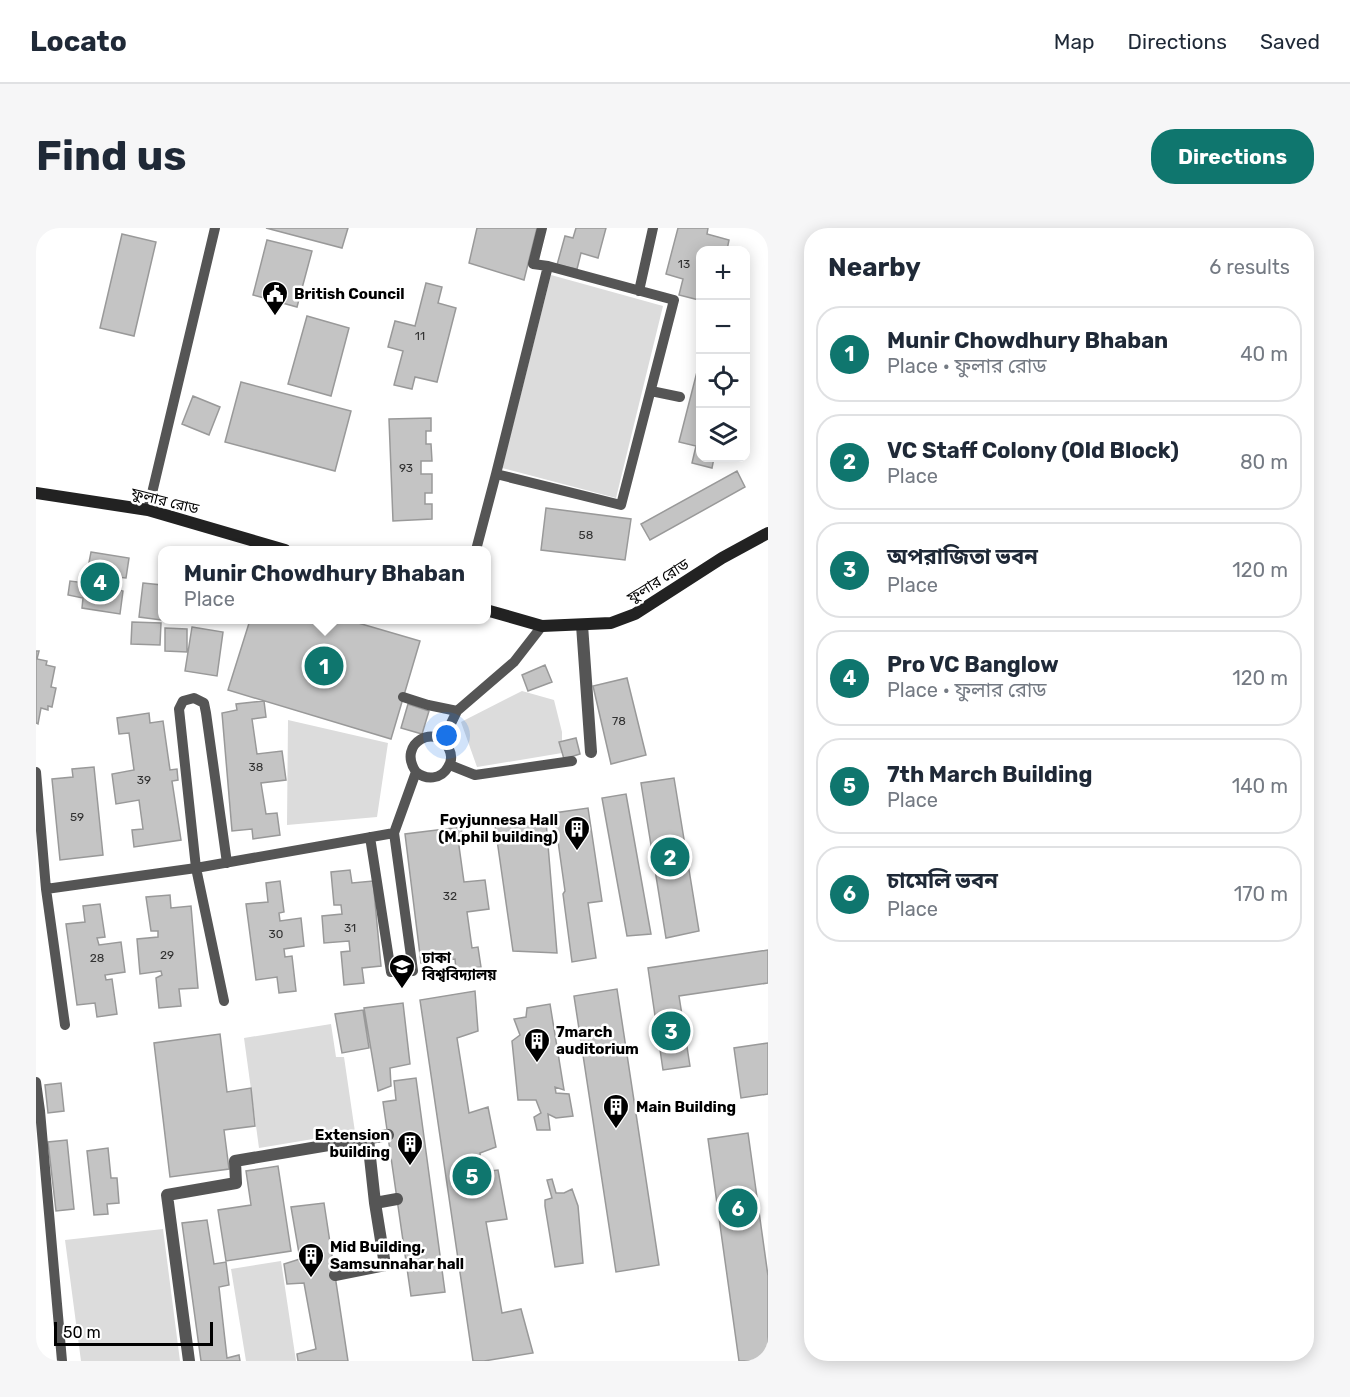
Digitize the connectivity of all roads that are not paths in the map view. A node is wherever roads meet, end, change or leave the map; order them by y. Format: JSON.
{"nodes":[{"id":1,"x":214,"y":228,"type":"edge"},
{"id":2,"x":542,"y":228,"type":"edge"},
{"id":3,"x":653,"y":228,"type":"edge"},
{"id":4,"x":548,"y":266,"type":"junction"},
{"id":5,"x":639,"y":291,"type":"junction"},
{"id":6,"x":651,"y":391,"type":"junction"},
{"id":7,"x":680,"y":397,"type":"dead end"},
{"id":8,"x":496,"y":474,"type":"junction"},
{"id":9,"x":36,"y":493,"type":"edge"},
{"id":10,"x":148,"y":510,"type":"junction"},
{"id":11,"x":768,"y":533,"type":"edge"},
{"id":12,"x":271,"y":546,"type":"edge"},
{"id":13,"x":477,"y":546,"type":"edge"},
{"id":14,"x":491,"y":611,"type":"edge"},
{"id":15,"x":582,"y":625,"type":"junction"},
{"id":16,"x":542,"y":626,"type":"junction"},
{"id":17,"x":403,"y":697,"type":"dead end"},
{"id":18,"x":457,"y":711,"type":"junction"},
{"id":19,"x":443,"y":740,"type":"junction"},
{"id":20,"x":591,"y":752,"type":"dead end"},
{"id":21,"x":572,"y":761,"type":"dead end"},
{"id":22,"x":450,"y":765,"type":"junction"},
{"id":23,"x":36,"y":772,"type":"edge"},
{"id":24,"x":416,"y":772,"type":"junction"},
{"id":25,"x":394,"y":833,"type":"junction"},
{"id":26,"x":370,"y":837,"type":"junction"},
{"id":27,"x":227,"y":863,"type":"junction"},
{"id":28,"x":196,"y":868,"type":"junction"},
{"id":29,"x":46,"y":889,"type":"junction"},
{"id":30,"x":224,"y":1001,"type":"dead end"},
{"id":31,"x":65,"y":1025,"type":"dead end"},
{"id":32,"x":36,"y":1082,"type":"edge"},
{"id":33,"x":38,"y":1110,"type":"edge"},
{"id":34,"x":388,"y":1135,"type":"dead end"},
{"id":35,"x":368,"y":1139,"type":"junction"},
{"id":36,"x":397,"y":1199,"type":"dead end"},
{"id":37,"x":375,"y":1203,"type":"junction"},
{"id":38,"x":335,"y":1275,"type":"dead end"},
{"id":39,"x":62,"y":1361,"type":"edge"},
{"id":40,"x":189,"y":1361,"type":"edge"}],
"edges":[{"from":1,"to":10,"type":"lane"},
{"from":2,"to":4,"type":"lane"},
{"from":3,"to":5,"type":"lane"},
{"from":4,"to":5,"type":"lane"},
{"from":4,"to":8,"type":"lane"},
{"from":5,"to":6,"type":"lane"},
{"from":6,"to":7,"type":"lane"},
{"from":6,"to":8,"type":"lane"},
{"from":8,"to":13,"type":"lane"},
{"from":9,"to":10,"type":"main road","name":"ফুলার রোড"},
{"from":10,"to":12,"type":"main road","name":"ফুলার রোড"},
{"from":11,"to":15,"type":"main road","name":"ফুলার রোড"},
{"from":14,"to":16,"type":"main road","name":"ফুলার রোড"},
{"from":15,"to":16,"type":"main road","name":"ফুলার রোড"},
{"from":15,"to":20,"type":"street"},
{"from":16,"to":18,"type":"lane"},
{"from":17,"to":18,"type":"lane"},
{"from":18,"to":19,"type":"lane"},
{"from":19,"to":22,"type":"lane"},
{"from":19,"to":24,"type":"lane"},
{"from":21,"to":22,"type":"lane"},
{"from":22,"to":24,"type":"lane"},
{"from":23,"to":29,"type":"lane"},
{"from":24,"to":25,"type":"lane"},
{"from":25,"to":26,"type":"lane"},
{"from":25,"to":26,"type":"lane"},
{"from":26,"to":27,"type":"lane"},
{"from":27,"to":28,"type":"lane"},
{"from":27,"to":28,"type":"lane"},
{"from":28,"to":29,"type":"lane"},
{"from":28,"to":30,"type":"lane"},
{"from":29,"to":31,"type":"lane"},
{"from":32,"to":33,"type":"lane"},
{"from":33,"to":39,"type":"lane"},
{"from":34,"to":35,"type":"street"},
{"from":35,"to":37,"type":"street"},
{"from":35,"to":40,"type":"street"},
{"from":36,"to":37,"type":"street"},
{"from":37,"to":38,"type":"street"}]}
